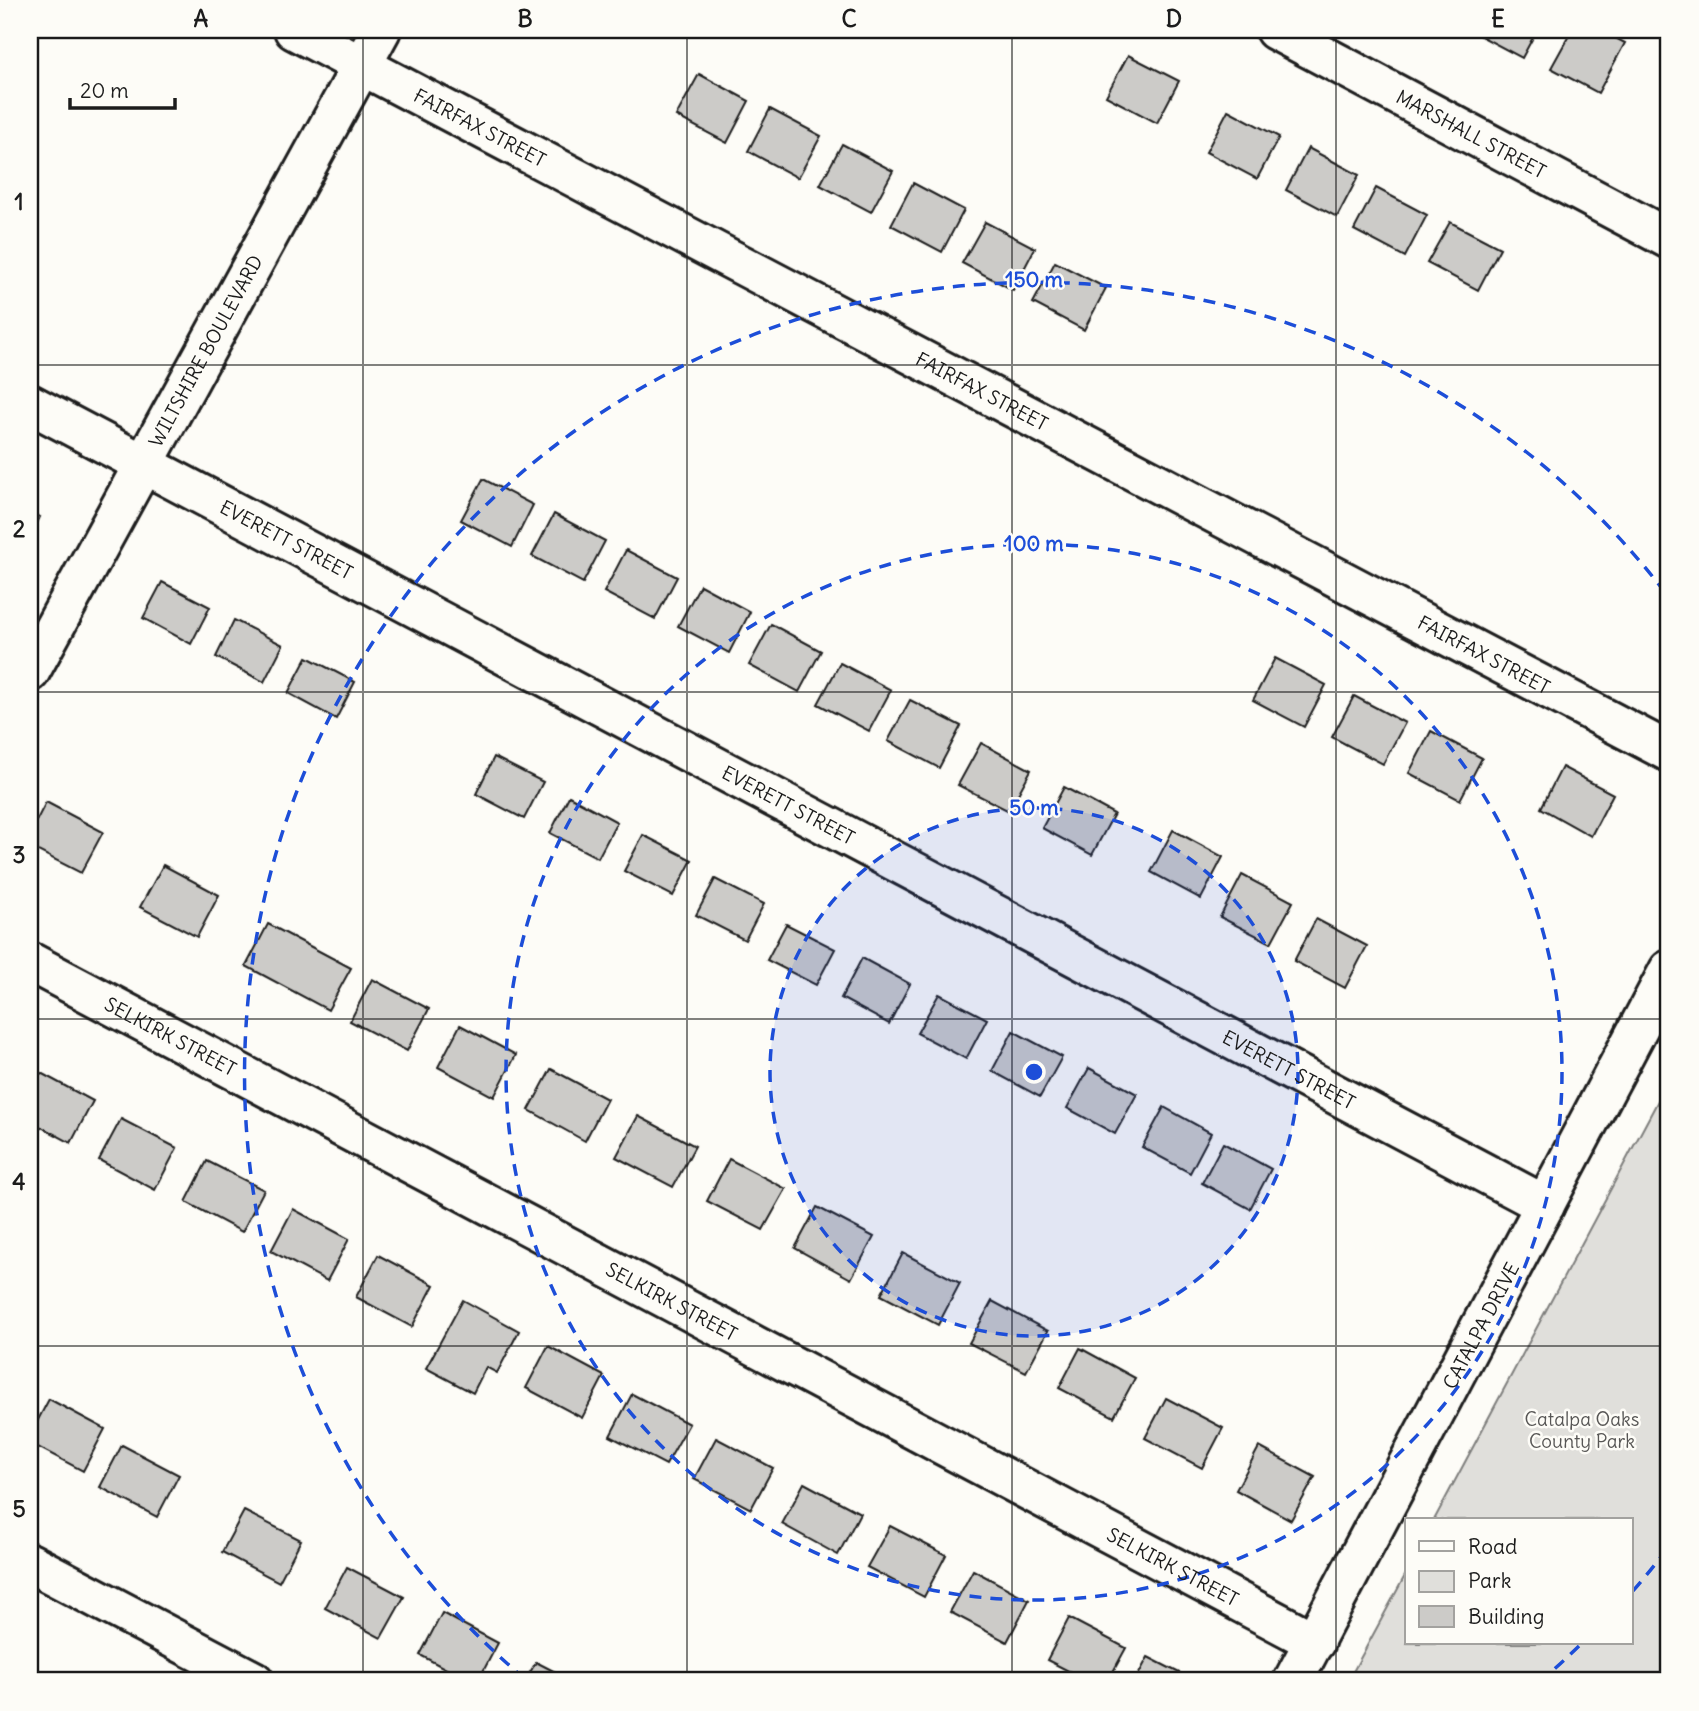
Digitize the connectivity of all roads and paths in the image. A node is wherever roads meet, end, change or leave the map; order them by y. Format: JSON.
{"nodes":[{"id":1,"x":294,"y":30,"type":"edge"},
{"id":2,"x":381,"y":30,"type":"edge"},
{"id":3,"x":1275,"y":30,"type":"edge"},
{"id":4,"x":362,"y":66,"type":"junction"},
{"id":5,"x":1669,"y":239,"type":"edge"},
{"id":6,"x":30,"y":404,"type":"edge"},
{"id":7,"x":142,"y":464,"type":"junction"},
{"id":8,"x":30,"y":672,"type":"edge"},
{"id":9,"x":1669,"y":752,"type":"edge"},
{"id":10,"x":30,"y":962,"type":"edge"},
{"id":11,"x":1669,"y":970,"type":"edge"},
{"id":12,"x":1545,"y":1205,"type":"junction"},
{"id":13,"x":30,"y":1563,"type":"edge"},
{"id":14,"x":1315,"y":1642,"type":"junction"},
{"id":15,"x":254,"y":1681,"type":"edge"},
{"id":16,"x":1293,"y":1681,"type":"edge"}],
"edges":[{"from":1,"to":4,"type":"street","name":"FAIRFAX STREET"},
{"from":2,"to":4,"type":"street","name":"WILTSHIRE BOULEVARD"},
{"from":3,"to":5,"type":"street","name":"MARSHALL STREET"},
{"from":4,"to":7,"type":"street","name":"WILTSHIRE BOULEVARD"},
{"from":4,"to":9,"type":"street","name":"FAIRFAX STREET"},
{"from":6,"to":7,"type":"street","name":"EVERETT STREET"},
{"from":7,"to":8,"type":"street","name":"WILTSHIRE BOULEVARD"},
{"from":7,"to":12,"type":"street","name":"EVERETT STREET"},
{"from":10,"to":14,"type":"street","name":"SELKIRK STREET"},
{"from":11,"to":12,"type":"street","name":"CATALPA DRIVE"},
{"from":12,"to":14,"type":"street","name":"CATALPA DRIVE"},
{"from":13,"to":15,"type":"street"},
{"from":14,"to":16,"type":"street","name":"CATALPA DRIVE"}]}
